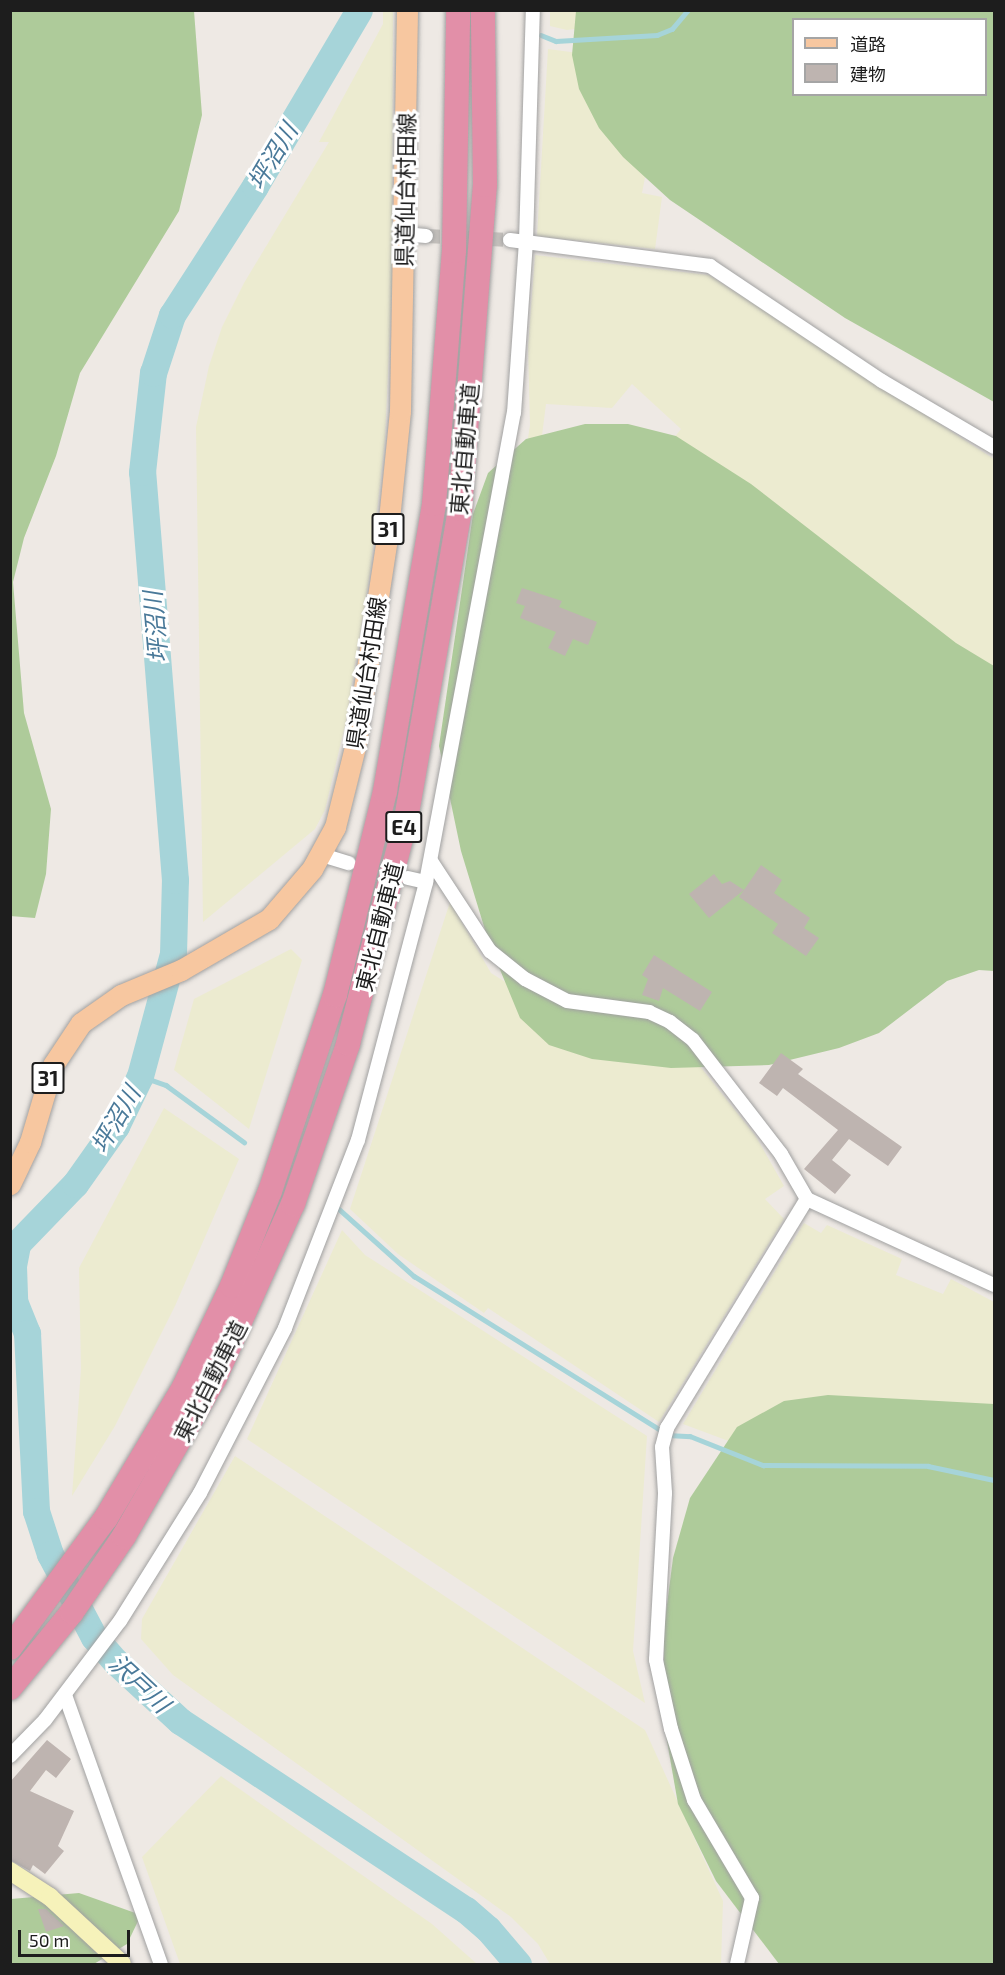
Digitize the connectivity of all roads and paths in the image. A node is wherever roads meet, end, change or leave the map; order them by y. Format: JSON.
{"nodes":[{"id":1,"x":407,"y":10,"type":"edge"},
{"id":2,"x":458,"y":10,"type":"edge"},
{"id":3,"x":483,"y":10,"type":"edge"},
{"id":4,"x":533,"y":10,"type":"edge"},
{"id":5,"x":404,"y":234,"type":"junction"},
{"id":6,"x":426,"y":236,"type":"tunnel mouth"},
{"id":7,"x":510,"y":240,"type":"tunnel mouth"},
{"id":8,"x":526,"y":241,"type":"junction"},
{"id":9,"x":994,"y":447,"type":"edge"},
{"id":10,"x":322,"y":855,"type":"junction"},
{"id":11,"x":431,"y":861,"type":"junction"},
{"id":12,"x":349,"y":863,"type":"dead end"},
{"id":13,"x":408,"y":878,"type":"dead end"},
{"id":14,"x":426,"y":882,"type":"junction"},
{"id":15,"x":10,"y":1184,"type":"edge"},
{"id":16,"x":807,"y":1199,"type":"junction"},
{"id":17,"x":994,"y":1285,"type":"edge"},
{"id":18,"x":10,"y":1648,"type":"edge"},
{"id":19,"x":10,"y":1688,"type":"edge"},
{"id":20,"x":65,"y":1695,"type":"junction"},
{"id":21,"x":10,"y":1756,"type":"edge"},
{"id":22,"x":10,"y":1871,"type":"edge"},
{"id":23,"x":122,"y":1965,"type":"edge"},
{"id":24,"x":161,"y":1965,"type":"edge"},
{"id":25,"x":737,"y":1965,"type":"edge"}],
"edges":[{"from":1,"to":5,"type":"main road","name":"県道仙台村田線","number":"31"},
{"from":2,"to":18,"type":"highway","name":"東北自動車道","number":"E4"},
{"from":3,"to":19,"type":"highway","name":"東北自動車道","number":"E4"},
{"from":4,"to":8,"type":"street"},
{"from":5,"to":6,"type":"street"},
{"from":5,"to":10,"type":"main road","name":"県道仙台村田線","number":"31"},
{"from":7,"to":8,"type":"street"},
{"from":8,"to":9,"type":"street"},
{"from":8,"to":11,"type":"street"},
{"from":10,"to":12,"type":"street"},
{"from":10,"to":15,"type":"main road","name":"県道仙台村田線","number":"31"},
{"from":11,"to":14,"type":"street"},
{"from":11,"to":16,"type":"street"},
{"from":13,"to":14,"type":"street"},
{"from":14,"to":20,"type":"street"},
{"from":16,"to":17,"type":"street"},
{"from":16,"to":25,"type":"street"},
{"from":20,"to":21,"type":"street"},
{"from":20,"to":24,"type":"street"},
{"from":22,"to":23,"type":"main road"}]}
